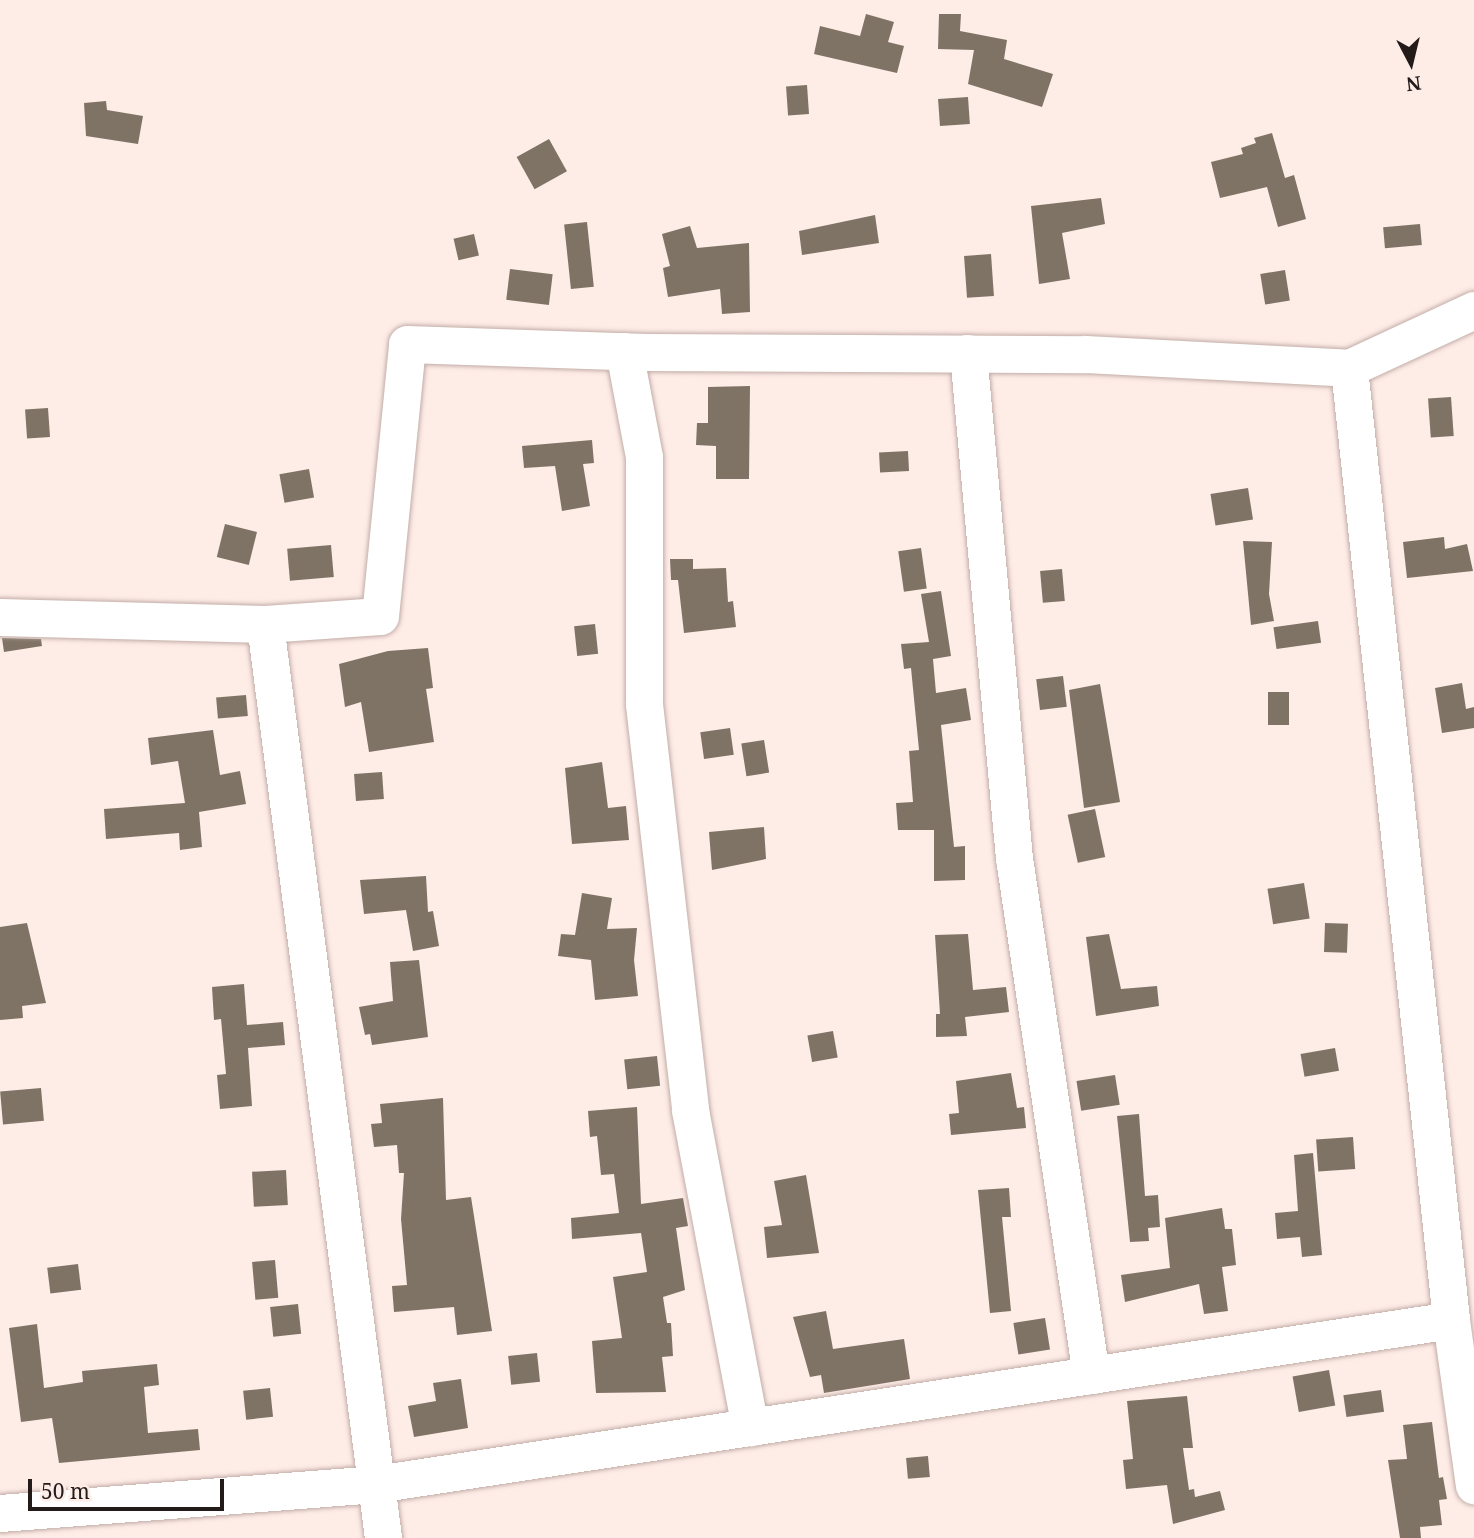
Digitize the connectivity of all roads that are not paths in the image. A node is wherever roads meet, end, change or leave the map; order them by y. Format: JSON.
{"nodes":[{"id":1,"x":1474,"y":310,"type":"edge"},
{"id":2,"x":624,"y":351,"type":"junction"},
{"id":3,"x":968,"y":353,"type":"junction"},
{"id":4,"x":1349,"y":368,"type":"junction"},
{"id":5,"x":0,"y":617,"type":"edge"},
{"id":6,"x":265,"y":624,"type":"junction"},
{"id":7,"x":1451,"y":1320,"type":"junction"},
{"id":8,"x":1091,"y":1375,"type":"junction"},
{"id":9,"x":750,"y":1427,"type":"junction"},
{"id":10,"x":376,"y":1483,"type":"junction"},
{"id":11,"x":1474,"y":1485,"type":"edge"},
{"id":12,"x":0,"y":1513,"type":"edge"},
{"id":13,"x":383,"y":1538,"type":"edge"}],
"edges":[{"from":1,"to":4,"type":"street"},
{"from":2,"to":3,"type":"street"},
{"from":2,"to":6,"type":"street"},
{"from":2,"to":9,"type":"street"},
{"from":3,"to":4,"type":"street"},
{"from":3,"to":8,"type":"street"},
{"from":4,"to":7,"type":"street"},
{"from":5,"to":6,"type":"street"},
{"from":6,"to":10,"type":"street"},
{"from":7,"to":8,"type":"street"},
{"from":7,"to":11,"type":"street"},
{"from":8,"to":9,"type":"street"},
{"from":9,"to":10,"type":"street"},
{"from":10,"to":12,"type":"street"},
{"from":10,"to":13,"type":"street"}]}
